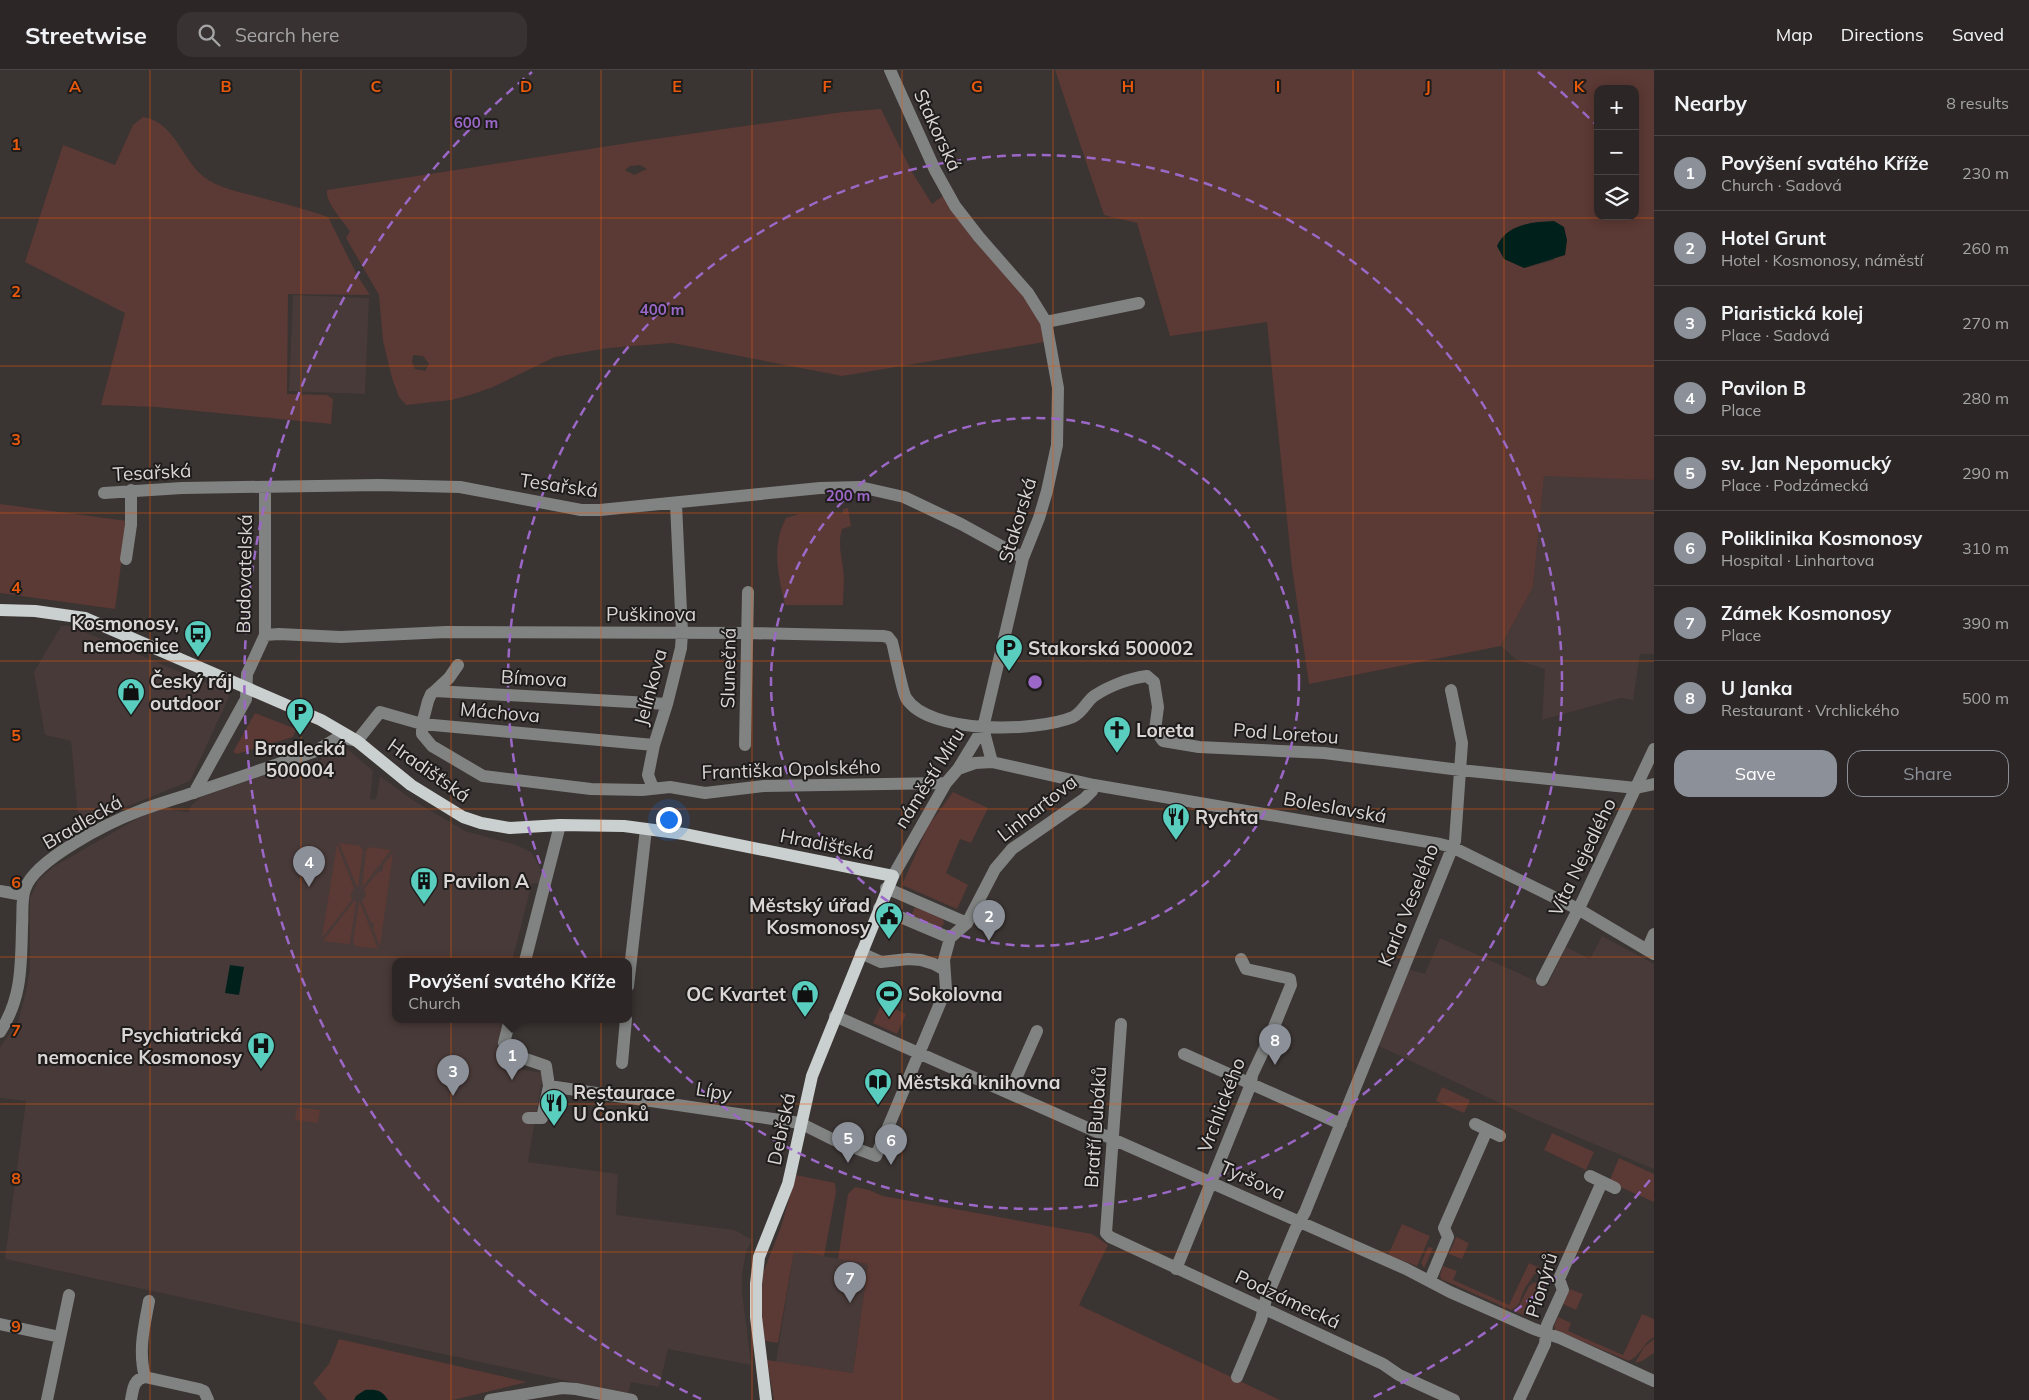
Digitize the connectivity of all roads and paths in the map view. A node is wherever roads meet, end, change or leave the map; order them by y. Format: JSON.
{"nodes":[{"id":1,"x":890,"y":70,"type":"edge"},
{"id":2,"x":1139,"y":303,"type":"dead end"},
{"id":3,"x":1046,"y":322,"type":"junction"},
{"id":4,"x":264,"y":488,"type":"junction"},
{"id":5,"x":131,"y":490,"type":"junction"},
{"id":6,"x":104,"y":493,"type":"dead end"},
{"id":7,"x":676,"y":504,"type":"junction"},
{"id":8,"x":1023,"y":558,"type":"junction"},
{"id":9,"x":126,"y":559,"type":"dead end"},
{"id":10,"x":748,"y":592,"type":"dead end"},
{"id":11,"x":0,"y":610,"type":"edge"},
{"id":12,"x":747,"y":632,"type":"junction"},
{"id":13,"x":682,"y":633,"type":"junction"},
{"id":14,"x":265,"y":635,"type":"junction"},
{"id":15,"x":458,"y":665,"type":"dead end"},
{"id":16,"x":246,"y":688,"type":"junction"},
{"id":17,"x":1451,"y":690,"type":"dead end"},
{"id":18,"x":435,"y":691,"type":"junction"},
{"id":19,"x":667,"y":704,"type":"junction"},
{"id":20,"x":422,"y":724,"type":"junction"},
{"id":21,"x":983,"y":728,"type":"junction"},
{"id":22,"x":357,"y":741,"type":"junction"},
{"id":23,"x":745,"y":745,"type":"dead end"},
{"id":24,"x":654,"y":746,"type":"junction"},
{"id":25,"x":1654,"y":749,"type":"edge"},
{"id":26,"x":992,"y":762,"type":"junction"},
{"id":27,"x":958,"y":769,"type":"junction"},
{"id":28,"x":1460,"y":770,"type":"junction"},
{"id":29,"x":946,"y":783,"type":"junction"},
{"id":30,"x":1654,"y":784,"type":"edge"},
{"id":31,"x":1094,"y":785,"type":"junction"},
{"id":32,"x":654,"y":788,"type":"junction"},
{"id":33,"x":1636,"y":788,"type":"junction"},
{"id":34,"x":194,"y":793,"type":"junction"},
{"id":35,"x":560,"y":825,"type":"junction"},
{"id":36,"x":646,"y":829,"type":"junction"},
{"id":37,"x":1452,"y":847,"type":"junction"},
{"id":38,"x":893,"y":876,"type":"junction"},
{"id":39,"x":886,"y":888,"type":"junction"},
{"id":40,"x":0,"y":891,"type":"edge"},
{"id":41,"x":23,"y":895,"type":"junction"},
{"id":42,"x":878,"y":908,"type":"junction"},
{"id":43,"x":1578,"y":909,"type":"junction"},
{"id":44,"x":967,"y":923,"type":"junction"},
{"id":45,"x":1654,"y":934,"type":"edge"},
{"id":46,"x":950,"y":938,"type":"junction"},
{"id":47,"x":1650,"y":952,"type":"edge"},
{"id":48,"x":861,"y":953,"type":"junction"},
{"id":49,"x":526,"y":958,"type":"edge"},
{"id":50,"x":631,"y":958,"type":"edge"},
{"id":51,"x":1241,"y":959,"type":"dead end"},
{"id":52,"x":943,"y":970,"type":"junction"},
{"id":53,"x":1542,"y":980,"type":"dead end"},
{"id":54,"x":835,"y":1016,"type":"junction"},
{"id":55,"x":509,"y":1023,"type":"edge"},
{"id":56,"x":626,"y":1023,"type":"edge"},
{"id":57,"x":1121,"y":1024,"type":"dead end"},
{"id":58,"x":1037,"y":1031,"type":"dead end"},
{"id":59,"x":0,"y":1032,"type":"edge"},
{"id":60,"x":920,"y":1053,"type":"junction"},
{"id":61,"x":1184,"y":1054,"type":"dead end"},
{"id":62,"x":622,"y":1063,"type":"dead end"},
{"id":63,"x":1251,"y":1084,"type":"junction"},
{"id":64,"x":549,"y":1086,"type":"junction"},
{"id":65,"x":1010,"y":1092,"type":"junction"},
{"id":66,"x":528,"y":1118,"type":"dead end"},
{"id":67,"x":800,"y":1123,"type":"junction"},
{"id":68,"x":1341,"y":1124,"type":"junction"},
{"id":69,"x":1475,"y":1124,"type":"dead end"},
{"id":70,"x":1488,"y":1130,"type":"junction"},
{"id":71,"x":1500,"y":1136,"type":"dead end"},
{"id":72,"x":1113,"y":1138,"type":"junction"},
{"id":73,"x":1211,"y":1182,"type":"junction"},
{"id":74,"x":1615,"y":1188,"type":"dead end"},
{"id":75,"x":1300,"y":1222,"type":"junction"},
{"id":76,"x":1106,"y":1233,"type":"joint"},
{"id":77,"x":1176,"y":1269,"type":"junction"},
{"id":78,"x":1430,"y":1280,"type":"junction"},
{"id":79,"x":70,"y":1295,"type":"dead end"},
{"id":80,"x":149,"y":1301,"type":"dead end"},
{"id":81,"x":1263,"y":1308,"type":"junction"},
{"id":82,"x":0,"y":1324,"type":"edge"},
{"id":83,"x":1546,"y":1333,"type":"junction"},
{"id":84,"x":60,"y":1337,"type":"junction"},
{"id":85,"x":145,"y":1377,"type":"junction"},
{"id":86,"x":1236,"y":1377,"type":"dead end"},
{"id":87,"x":1654,"y":1381,"type":"edge"},
{"id":88,"x":506,"y":1399,"type":"edge"},
{"id":89,"x":47,"y":1400,"type":"edge"},
{"id":90,"x":131,"y":1400,"type":"edge"},
{"id":91,"x":208,"y":1400,"type":"edge"},
{"id":92,"x":490,"y":1400,"type":"edge"},
{"id":93,"x":629,"y":1400,"type":"edge"},
{"id":94,"x":766,"y":1400,"type":"edge"},
{"id":95,"x":1454,"y":1400,"type":"edge"},
{"id":96,"x":1519,"y":1400,"type":"edge"}],
"edges":[{"from":1,"to":3,"type":"street","name":"Stakorská"},
{"from":2,"to":3,"type":"street"},
{"from":3,"to":8,"type":"street","name":"Stakorská"},
{"from":4,"to":5,"type":"street","name":"Tesařská"},
{"from":4,"to":7,"type":"street","name":"Tesařská"},
{"from":4,"to":14,"type":"street","name":"Budovatelská"},
{"from":5,"to":6,"type":"street","name":"Tesařská"},
{"from":5,"to":9,"type":"street"},
{"from":7,"to":8,"type":"street","name":"Tesařská"},
{"from":7,"to":13,"type":"street","name":"Jelínkova"},
{"from":8,"to":21,"type":"street","name":"Stakorská"},
{"from":10,"to":12,"type":"street","name":"Slunečná"},
{"from":11,"to":16,"type":"main road","name":"Hradišťská"},
{"from":12,"to":13,"type":"street","name":"Puškinova"},
{"from":12,"to":21,"type":"street","name":"Puškinova"},
{"from":12,"to":23,"type":"street","name":"Slunečná"},
{"from":13,"to":14,"type":"street","name":"Puškinova"},
{"from":13,"to":19,"type":"street","name":"Jelínkova"},
{"from":14,"to":16,"type":"street","name":"Budovatelská"},
{"from":15,"to":18,"type":"street"},
{"from":16,"to":22,"type":"main road","name":"Hradišťská"},
{"from":16,"to":34,"type":"street"},
{"from":17,"to":28,"type":"street","name":"Karla Veselého"},
{"from":18,"to":19,"type":"street","name":"Bímova"},
{"from":18,"to":20,"type":"street"},
{"from":19,"to":24,"type":"street","name":"Jelínkova"},
{"from":20,"to":22,"type":"street","name":"Máchova"},
{"from":20,"to":24,"type":"street","name":"Máchova"},
{"from":20,"to":32,"type":"street","name":"Františka Opolského"},
{"from":21,"to":26,"type":"street"},
{"from":21,"to":27,"type":"street","name":"náměstí Míru"},
{"from":21,"to":28,"type":"street","name":"Pod Loretou"},
{"from":22,"to":34,"type":"street","name":"Bradlecká"},
{"from":22,"to":35,"type":"main road","name":"Hradišťská"},
{"from":24,"to":32,"type":"street","name":"Jelínkova"},
{"from":25,"to":33,"type":"street","name":"Víta Nejedlého"},
{"from":26,"to":27,"type":"street","name":"Boleslavská"},
{"from":26,"to":31,"type":"street","name":"Boleslavská"},
{"from":27,"to":29,"type":"street","name":"náměstí Míru"},
{"from":28,"to":33,"type":"street","name":"Pod Loretou"},
{"from":28,"to":37,"type":"street","name":"Karla Veselého"},
{"from":29,"to":32,"type":"street","name":"Františka Opolského"},
{"from":29,"to":38,"type":"street","name":"náměstí Míru"},
{"from":30,"to":33,"type":"street","name":"Pod Loretou"},
{"from":31,"to":37,"type":"street","name":"Boleslavská"},
{"from":31,"to":44,"type":"street","name":"Linhartova"},
{"from":33,"to":43,"type":"street","name":"Víta Nejedlého"},
{"from":34,"to":41,"type":"street","name":"Bradlecká"},
{"from":35,"to":36,"type":"main road","name":"Hradišťská"},
{"from":35,"to":49,"type":"street"},
{"from":36,"to":38,"type":"main road","name":"Hradišťská"},
{"from":36,"to":50,"type":"street"},
{"from":37,"to":43,"type":"street","name":"Boleslavská"},
{"from":37,"to":68,"type":"street","name":"Karla Veselého"},
{"from":38,"to":39,"type":"main road","name":"Debřská"},
{"from":39,"to":42,"type":"main road","name":"Debřská"},
{"from":39,"to":44,"type":"street"},
{"from":40,"to":41,"type":"street"},
{"from":41,"to":59,"type":"street","name":"Bradlecká"},
{"from":42,"to":46,"type":"street"},
{"from":42,"to":48,"type":"main road","name":"Debřská"},
{"from":43,"to":47,"type":"street","name":"Boleslavská"},
{"from":43,"to":53,"type":"street","name":"Víta Nejedlého"},
{"from":44,"to":46,"type":"street","name":"Linhartova"},
{"from":45,"to":47,"type":"street"},
{"from":46,"to":52,"type":"street"},
{"from":48,"to":52,"type":"street"},
{"from":48,"to":54,"type":"main road","name":"Debřská"},
{"from":51,"to":63,"type":"street","name":"Vrchlického"},
{"from":52,"to":60,"type":"street"},
{"from":54,"to":60,"type":"street","name":"Tyršova"},
{"from":54,"to":67,"type":"main road","name":"Debřská"},
{"from":55,"to":64,"type":"street"},
{"from":56,"to":62,"type":"street"},
{"from":57,"to":72,"type":"street","name":"Bratří Bubáků"},
{"from":58,"to":65,"type":"street"},
{"from":60,"to":65,"type":"street","name":"Tyršova"},
{"from":60,"to":67,"type":"street"},
{"from":61,"to":63,"type":"street"},
{"from":63,"to":68,"type":"street"},
{"from":63,"to":73,"type":"street","name":"Vrchlického"},
{"from":64,"to":66,"type":"street"},
{"from":64,"to":67,"type":"street","name":"Lípy"},
{"from":65,"to":72,"type":"street","name":"Tyršova"},
{"from":67,"to":94,"type":"main road","name":"Debřská"},
{"from":68,"to":75,"type":"street","name":"Karla Veselého"},
{"from":69,"to":70,"type":"street"},
{"from":70,"to":71,"type":"street"},
{"from":70,"to":78,"type":"street"},
{"from":72,"to":73,"type":"street","name":"Tyršova"},
{"from":72,"to":76,"type":"street","name":"Bratří Bubáků"},
{"from":73,"to":75,"type":"street","name":"Tyršova"},
{"from":73,"to":77,"type":"street","name":"Vrchlického"},
{"from":74,"to":83,"type":"street","name":"Pionýrů"},
{"from":75,"to":78,"type":"street","name":"Tyršova"},
{"from":75,"to":81,"type":"street","name":"Karla Veselého"},
{"from":76,"to":77,"type":"street","name":"Podzámecká"},
{"from":77,"to":81,"type":"street","name":"Podzámecká"},
{"from":78,"to":83,"type":"street","name":"Tyršova"},
{"from":79,"to":84,"type":"street"},
{"from":80,"to":85,"type":"street"},
{"from":81,"to":86,"type":"street","name":"Karla Veselého"},
{"from":81,"to":95,"type":"street","name":"Podzámecká"},
{"from":82,"to":84,"type":"street"},
{"from":83,"to":87,"type":"street","name":"Tyršova"},
{"from":83,"to":96,"type":"street","name":"Pionýrů"},
{"from":84,"to":89,"type":"street"},
{"from":85,"to":90,"type":"street"},
{"from":85,"to":91,"type":"street"},
{"from":88,"to":92,"type":"street"},
{"from":88,"to":93,"type":"street"}]}
